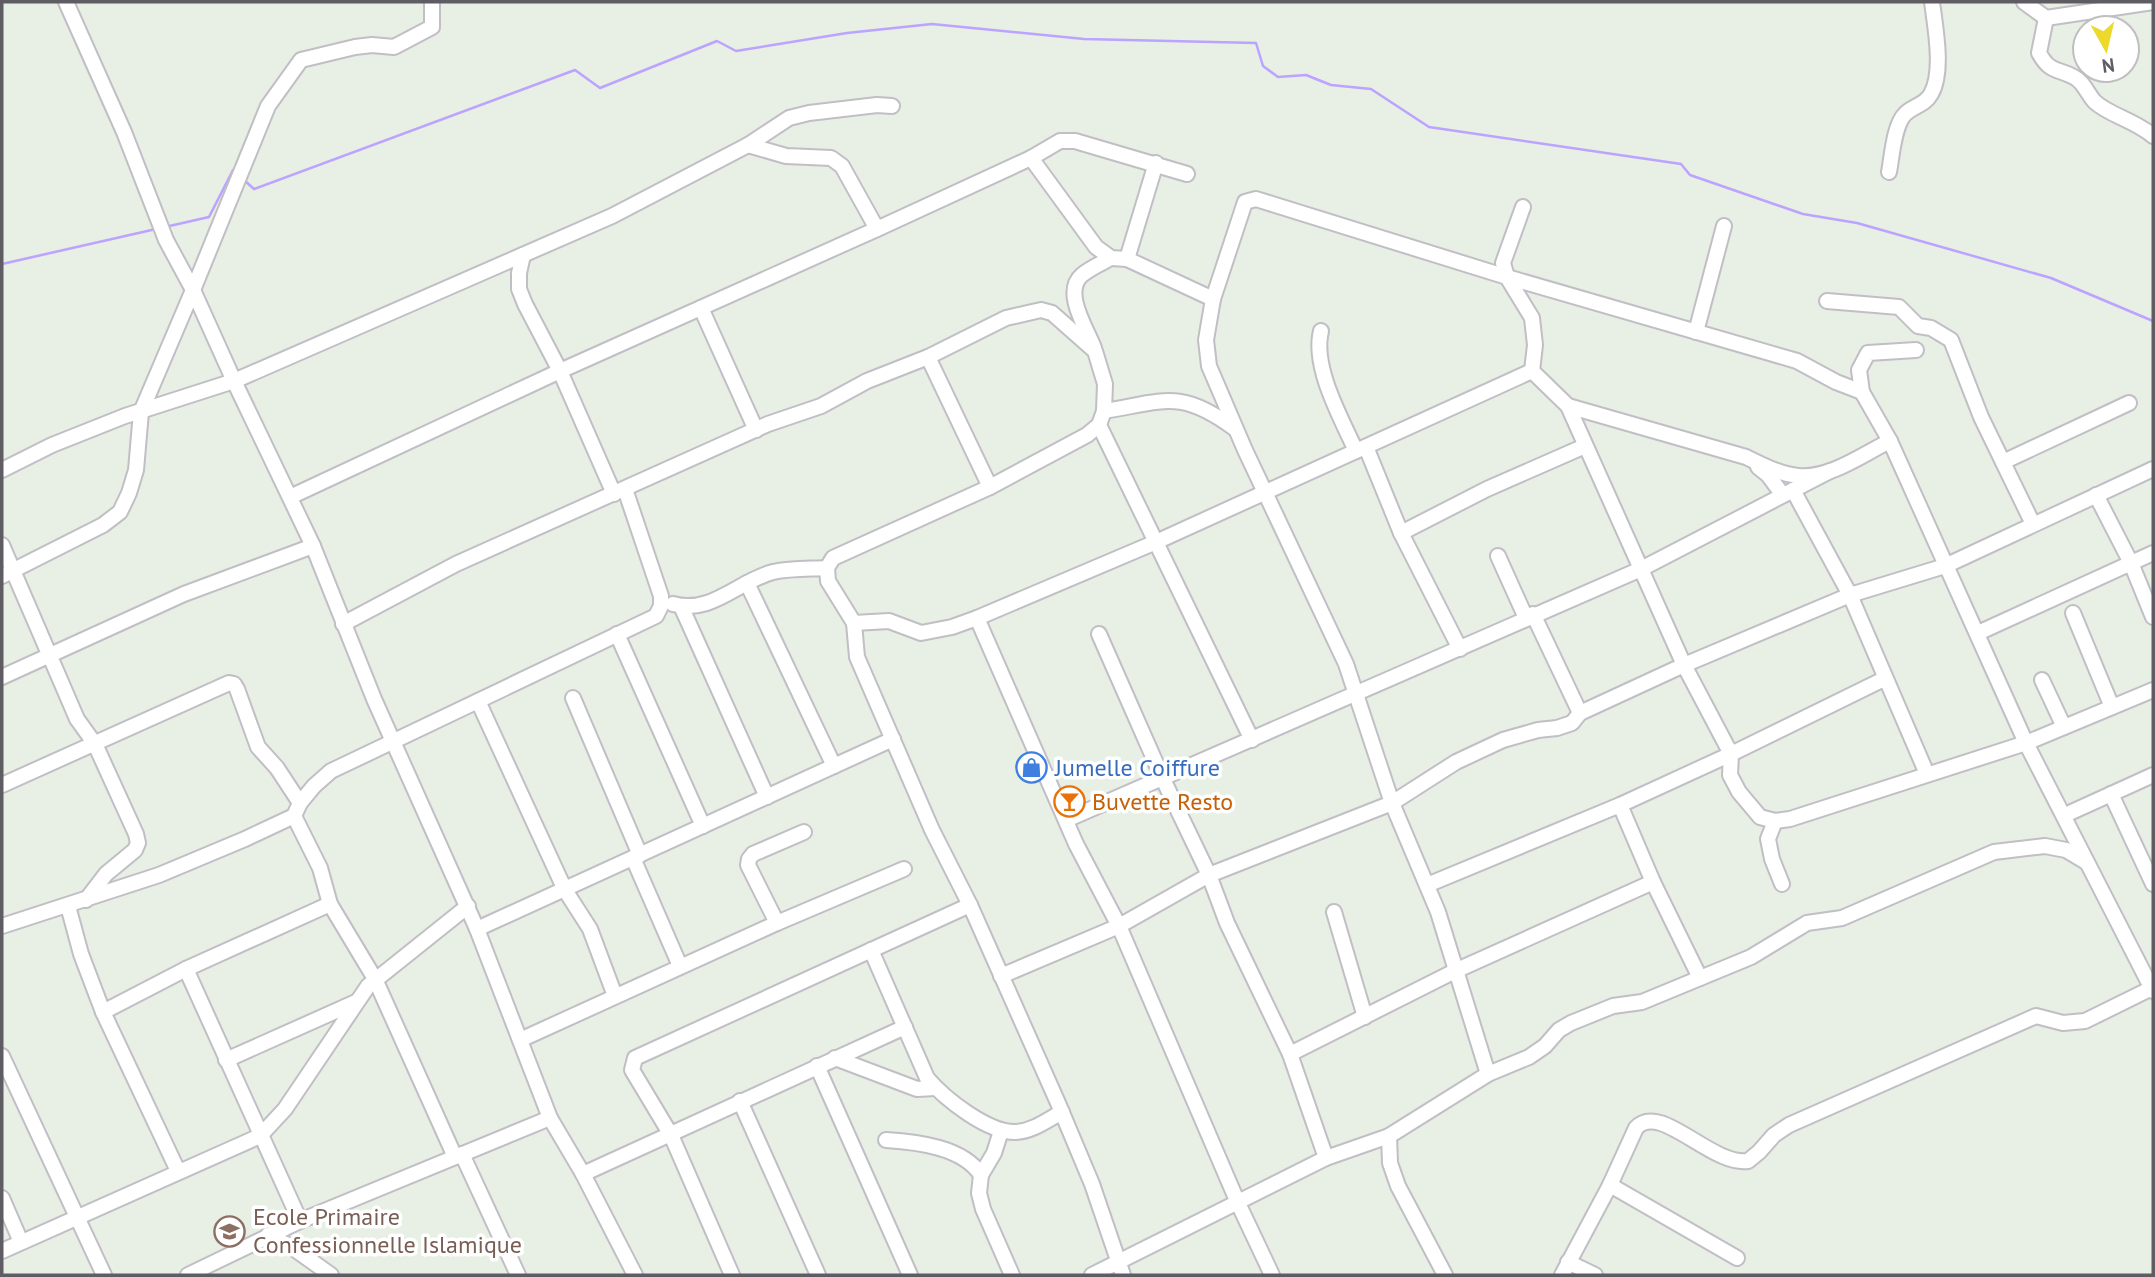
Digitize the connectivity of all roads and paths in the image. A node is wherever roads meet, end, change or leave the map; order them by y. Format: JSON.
{"nodes":[{"id":1,"x":66,"y":2,"type":"edge"},
{"id":2,"x":432,"y":2,"type":"edge"},
{"id":3,"x":1932,"y":2,"type":"edge"},
{"id":4,"x":2024,"y":2,"type":"edge"},
{"id":5,"x":2153,"y":2,"type":"edge"},
{"id":6,"x":2046,"y":18,"type":"junction"},
{"id":7,"x":892,"y":106,"type":"dead end"},
{"id":8,"x":2153,"y":136,"type":"edge"},
{"id":9,"x":748,"y":145,"type":"junction"},
{"id":10,"x":1031,"y":158,"type":"junction"},
{"id":11,"x":1156,"y":163,"type":"junction"},
{"id":12,"x":1889,"y":172,"type":"dead end"},
{"id":13,"x":1187,"y":174,"type":"dead end"},
{"id":14,"x":1523,"y":207,"type":"dead end"},
{"id":15,"x":1724,"y":226,"type":"dead end"},
{"id":16,"x":877,"y":229,"type":"junction"},
{"id":17,"x":523,"y":255,"type":"junction"},
{"id":18,"x":1111,"y":258,"type":"junction"},
{"id":19,"x":1127,"y":259,"type":"junction"},
{"id":20,"x":495,"y":268,"type":"junction"},
{"id":21,"x":1507,"y":277,"type":"junction"},
{"id":22,"x":519,"y":289,"type":"junction"},
{"id":23,"x":193,"y":290,"type":"junction"},
{"id":24,"x":1213,"y":299,"type":"junction"},
{"id":25,"x":1827,"y":300,"type":"dead end"},
{"id":26,"x":701,"y":308,"type":"junction"},
{"id":27,"x":1321,"y":331,"type":"dead end"},
{"id":28,"x":1696,"y":331,"type":"junction"},
{"id":29,"x":1916,"y":350,"type":"dead end"},
{"id":30,"x":1095,"y":351,"type":"junction"},
{"id":31,"x":928,"y":357,"type":"junction"},
{"id":32,"x":560,"y":371,"type":"junction"},
{"id":33,"x":1532,"y":371,"type":"junction"},
{"id":34,"x":234,"y":381,"type":"junction"},
{"id":35,"x":1862,"y":392,"type":"junction"},
{"id":36,"x":2129,"y":403,"type":"dead end"},
{"id":37,"x":1568,"y":406,"type":"junction"},
{"id":38,"x":1104,"y":411,"type":"junction"},
{"id":39,"x":141,"y":412,"type":"junction"},
{"id":40,"x":1099,"y":425,"type":"junction"},
{"id":41,"x":756,"y":429,"type":"junction"},
{"id":42,"x":1236,"y":429,"type":"junction"},
{"id":43,"x":1890,"y":440,"type":"junction"},
{"id":44,"x":1585,"y":446,"type":"junction"},
{"id":45,"x":1361,"y":449,"type":"junction"},
{"id":46,"x":1746,"y":457,"type":"junction"},
{"id":47,"x":2003,"y":462,"type":"junction"},
{"id":48,"x":2153,"y":469,"type":"edge"},
{"id":49,"x":2,"y":470,"type":"edge"},
{"id":50,"x":1830,"y":471,"type":"junction"},
{"id":51,"x":990,"y":487,"type":"junction"},
{"id":52,"x":619,"y":492,"type":"junction"},
{"id":53,"x":1267,"y":492,"type":"junction"},
{"id":54,"x":1788,"y":493,"type":"junction"},
{"id":55,"x":2095,"y":495,"type":"junction"},
{"id":56,"x":290,"y":497,"type":"junction"},
{"id":57,"x":2033,"y":524,"type":"junction"},
{"id":58,"x":1401,"y":533,"type":"junction"},
{"id":59,"x":1156,"y":542,"type":"junction"},
{"id":60,"x":2,"y":545,"type":"edge"},
{"id":61,"x":313,"y":547,"type":"junction"},
{"id":62,"x":2153,"y":553,"type":"edge"},
{"id":63,"x":1498,"y":556,"type":"dead end"},
{"id":64,"x":2131,"y":563,"type":"junction"},
{"id":65,"x":1945,"y":566,"type":"junction"},
{"id":66,"x":827,"y":568,"type":"junction"},
{"id":67,"x":1641,"y":569,"type":"junction"},
{"id":68,"x":7,"y":573,"type":"edge"},
{"id":69,"x":747,"y":583,"type":"junction"},
{"id":70,"x":1850,"y":595,"type":"junction"},
{"id":71,"x":661,"y":600,"type":"junction"},
{"id":72,"x":681,"y":606,"type":"junction"},
{"id":73,"x":2073,"y":613,"type":"dead end"},
{"id":74,"x":1530,"y":616,"type":"junction"},
{"id":75,"x":2153,"y":617,"type":"edge"},
{"id":76,"x":977,"y":618,"type":"junction"},
{"id":77,"x":854,"y":623,"type":"junction"},
{"id":78,"x":343,"y":624,"type":"junction"},
{"id":79,"x":1978,"y":633,"type":"junction"},
{"id":80,"x":617,"y":634,"type":"junction"},
{"id":81,"x":1099,"y":634,"type":"dead end"},
{"id":82,"x":1460,"y":649,"type":"junction"},
{"id":83,"x":50,"y":655,"type":"junction"},
{"id":84,"x":1684,"y":665,"type":"junction"},
{"id":85,"x":2,"y":677,"type":"edge"},
{"id":86,"x":1884,"y":679,"type":"junction"},
{"id":87,"x":2042,"y":680,"type":"dead end"},
{"id":88,"x":2153,"y":690,"type":"edge"},
{"id":89,"x":1355,"y":692,"type":"junction"},
{"id":90,"x":573,"y":698,"type":"dead end"},
{"id":91,"x":478,"y":701,"type":"junction"},
{"id":92,"x":2112,"y":707,"type":"junction"},
{"id":93,"x":1580,"y":713,"type":"junction"},
{"id":94,"x":2064,"y":727,"type":"junction"},
{"id":95,"x":894,"y":739,"type":"junction"},
{"id":96,"x":1252,"y":740,"type":"junction"},
{"id":97,"x":394,"y":741,"type":"junction"},
{"id":98,"x":2026,"y":743,"type":"junction"},
{"id":99,"x":95,"y":744,"type":"junction"},
{"id":100,"x":1731,"y":754,"type":"junction"},
{"id":101,"x":834,"y":766,"type":"junction"},
{"id":102,"x":1927,"y":774,"type":"junction"},
{"id":103,"x":1162,"y":777,"type":"junction"},
{"id":104,"x":2152,"y":779,"type":"edge"},
{"id":105,"x":2,"y":785,"type":"edge"},
{"id":106,"x":2110,"y":794,"type":"junction"},
{"id":107,"x":767,"y":797,"type":"junction"},
{"id":108,"x":1392,"y":803,"type":"junction"},
{"id":109,"x":1620,"y":805,"type":"junction"},
{"id":110,"x":297,"y":810,"type":"junction"},
{"id":111,"x":2065,"y":815,"type":"junction"},
{"id":112,"x":1066,"y":820,"type":"junction"},
{"id":113,"x":1775,"y":821,"type":"junction"},
{"id":114,"x":703,"y":826,"type":"junction"},
{"id":115,"x":804,"y":832,"type":"dead end"},
{"id":116,"x":636,"y":856,"type":"junction"},
{"id":117,"x":2086,"y":862,"type":"junction"},
{"id":118,"x":904,"y":869,"type":"dead end"},
{"id":119,"x":1209,"y":875,"type":"junction"},
{"id":120,"x":1653,"y":882,"type":"junction"},
{"id":121,"x":1782,"y":884,"type":"dead end"},
{"id":122,"x":2153,"y":884,"type":"edge"},
{"id":123,"x":1427,"y":885,"type":"junction"},
{"id":124,"x":565,"y":890,"type":"junction"},
{"id":125,"x":86,"y":900,"type":"junction"},
{"id":126,"x":330,"y":904,"type":"junction"},
{"id":127,"x":970,"y":905,"type":"junction"},
{"id":128,"x":68,"y":906,"type":"junction"},
{"id":129,"x":468,"y":906,"type":"junction"},
{"id":130,"x":1334,"y":912,"type":"dead end"},
{"id":131,"x":777,"y":923,"type":"junction"},
{"id":132,"x":2,"y":926,"type":"edge"},
{"id":133,"x":1119,"y":926,"type":"junction"},
{"id":134,"x":477,"y":929,"type":"junction"},
{"id":135,"x":871,"y":950,"type":"junction"},
{"id":136,"x":681,"y":966,"type":"junction"},
{"id":137,"x":186,"y":969,"type":"junction"},
{"id":138,"x":1455,"y":971,"type":"junction"},
{"id":139,"x":1001,"y":976,"type":"junction"},
{"id":140,"x":1700,"y":978,"type":"junction"},
{"id":141,"x":375,"y":979,"type":"junction"},
{"id":142,"x":2152,"y":990,"type":"edge"},
{"id":143,"x":615,"y":996,"type":"junction"},
{"id":144,"x":358,"y":1002,"type":"junction"},
{"id":145,"x":103,"y":1012,"type":"junction"},
{"id":146,"x":1365,"y":1017,"type":"junction"},
{"id":147,"x":905,"y":1027,"type":"junction"},
{"id":148,"x":520,"y":1040,"type":"junction"},
{"id":149,"x":1290,"y":1054,"type":"junction"},
{"id":150,"x":2,"y":1056,"type":"edge"},
{"id":151,"x":835,"y":1058,"type":"junction"},
{"id":152,"x":226,"y":1060,"type":"junction"},
{"id":153,"x":817,"y":1066,"type":"junction"},
{"id":154,"x":1488,"y":1074,"type":"junction"},
{"id":155,"x":935,"y":1088,"type":"junction"},
{"id":156,"x":740,"y":1101,"type":"junction"},
{"id":157,"x":1062,"y":1112,"type":"junction"},
{"id":158,"x":550,"y":1118,"type":"junction"},
{"id":159,"x":1001,"y":1131,"type":"junction"},
{"id":160,"x":671,"y":1135,"type":"junction"},
{"id":161,"x":260,"y":1136,"type":"junction"},
{"id":162,"x":1389,"y":1136,"type":"junction"},
{"id":163,"x":886,"y":1140,"type":"dead end"},
{"id":164,"x":459,"y":1155,"type":"junction"},
{"id":165,"x":1326,"y":1158,"type":"junction"},
{"id":166,"x":178,"y":1171,"type":"junction"},
{"id":167,"x":583,"y":1174,"type":"junction"},
{"id":168,"x":981,"y":1175,"type":"junction"},
{"id":169,"x":1610,"y":1185,"type":"junction"},
{"id":170,"x":2,"y":1198,"type":"edge"},
{"id":171,"x":1238,"y":1203,"type":"junction"},
{"id":172,"x":76,"y":1216,"type":"junction"},
{"id":173,"x":300,"y":1221,"type":"junction"},
{"id":174,"x":268,"y":1235,"type":"junction"},
{"id":175,"x":21,"y":1242,"type":"junction"},
{"id":176,"x":2,"y":1251,"type":"edge"},
{"id":177,"x":1737,"y":1258,"type":"dead end"},
{"id":178,"x":1120,"y":1269,"type":"edge"},
{"id":179,"x":1565,"y":1269,"type":"edge"},
{"id":180,"x":104,"y":1275,"type":"edge"},
{"id":181,"x":192,"y":1275,"type":"edge"},
{"id":182,"x":331,"y":1275,"type":"edge"},
{"id":183,"x":518,"y":1275,"type":"edge"},
{"id":184,"x":635,"y":1275,"type":"edge"},
{"id":185,"x":732,"y":1275,"type":"edge"},
{"id":186,"x":818,"y":1275,"type":"edge"},
{"id":187,"x":910,"y":1275,"type":"edge"},
{"id":188,"x":1013,"y":1275,"type":"edge"},
{"id":189,"x":1092,"y":1275,"type":"edge"},
{"id":190,"x":1272,"y":1275,"type":"edge"},
{"id":191,"x":1445,"y":1275,"type":"edge"},
{"id":192,"x":1595,"y":1275,"type":"edge"}],
"edges":[{"from":1,"to":23,"type":"street"},
{"from":2,"to":23,"type":"street"},
{"from":3,"to":12,"type":"street"},
{"from":4,"to":6,"type":"street"},
{"from":5,"to":6,"type":"street"},
{"from":6,"to":8,"type":"street"},
{"from":7,"to":9,"type":"street"},
{"from":9,"to":16,"type":"street"},
{"from":9,"to":17,"type":"street"},
{"from":10,"to":11,"type":"street"},
{"from":10,"to":16,"type":"street"},
{"from":10,"to":18,"type":"street"},
{"from":11,"to":13,"type":"street"},
{"from":11,"to":19,"type":"street"},
{"from":14,"to":21,"type":"street"},
{"from":15,"to":28,"type":"street"},
{"from":16,"to":26,"type":"street"},
{"from":17,"to":20,"type":"street"},
{"from":17,"to":22,"type":"street"},
{"from":18,"to":19,"type":"street"},
{"from":18,"to":30,"type":"street"},
{"from":19,"to":24,"type":"street"},
{"from":20,"to":22,"type":"street"},
{"from":20,"to":34,"type":"street"},
{"from":21,"to":24,"type":"street"},
{"from":21,"to":28,"type":"street"},
{"from":21,"to":33,"type":"street"},
{"from":22,"to":32,"type":"street"},
{"from":23,"to":34,"type":"street"},
{"from":23,"to":39,"type":"street"},
{"from":24,"to":42,"type":"street"},
{"from":25,"to":47,"type":"street"},
{"from":26,"to":32,"type":"street"},
{"from":26,"to":41,"type":"street"},
{"from":27,"to":45,"type":"street"},
{"from":28,"to":35,"type":"street"},
{"from":29,"to":35,"type":"street"},
{"from":30,"to":31,"type":"street"},
{"from":30,"to":38,"type":"street"},
{"from":31,"to":41,"type":"street"},
{"from":31,"to":51,"type":"street"},
{"from":32,"to":52,"type":"street"},
{"from":32,"to":56,"type":"street"},
{"from":33,"to":37,"type":"street"},
{"from":33,"to":45,"type":"street"},
{"from":34,"to":39,"type":"street"},
{"from":34,"to":56,"type":"street"},
{"from":35,"to":43,"type":"street"},
{"from":36,"to":47,"type":"street"},
{"from":37,"to":44,"type":"street"},
{"from":37,"to":46,"type":"street"},
{"from":38,"to":40,"type":"street"},
{"from":38,"to":42,"type":"street"},
{"from":39,"to":49,"type":"street"},
{"from":39,"to":68,"type":"street"},
{"from":40,"to":51,"type":"street"},
{"from":40,"to":59,"type":"street"},
{"from":41,"to":52,"type":"street"},
{"from":42,"to":53,"type":"street"},
{"from":43,"to":50,"type":"street"},
{"from":43,"to":65,"type":"street"},
{"from":44,"to":58,"type":"street"},
{"from":44,"to":67,"type":"street"},
{"from":45,"to":53,"type":"street"},
{"from":45,"to":58,"type":"street"},
{"from":46,"to":50,"type":"street"},
{"from":46,"to":54,"type":"street"},
{"from":47,"to":57,"type":"street"},
{"from":48,"to":55,"type":"street"},
{"from":50,"to":54,"type":"street"},
{"from":51,"to":66,"type":"street"},
{"from":52,"to":71,"type":"street"},
{"from":52,"to":78,"type":"street"},
{"from":53,"to":59,"type":"street"},
{"from":53,"to":89,"type":"street"},
{"from":54,"to":67,"type":"street"},
{"from":54,"to":70,"type":"street"},
{"from":55,"to":57,"type":"street"},
{"from":55,"to":64,"type":"street"},
{"from":56,"to":61,"type":"street"},
{"from":57,"to":65,"type":"street"},
{"from":58,"to":82,"type":"street"},
{"from":59,"to":76,"type":"street"},
{"from":59,"to":96,"type":"street"},
{"from":60,"to":68,"type":"street"},
{"from":61,"to":78,"type":"street"},
{"from":61,"to":83,"type":"street"},
{"from":62,"to":64,"type":"street"},
{"from":63,"to":74,"type":"street"},
{"from":64,"to":75,"type":"street"},
{"from":64,"to":79,"type":"street"},
{"from":65,"to":70,"type":"street"},
{"from":65,"to":79,"type":"street"},
{"from":66,"to":69,"type":"street"},
{"from":66,"to":77,"type":"street"},
{"from":67,"to":74,"type":"street"},
{"from":67,"to":84,"type":"street"},
{"from":68,"to":83,"type":"street"},
{"from":69,"to":72,"type":"street"},
{"from":69,"to":101,"type":"street"},
{"from":70,"to":84,"type":"street"},
{"from":70,"to":86,"type":"street"},
{"from":71,"to":72,"type":"street"},
{"from":71,"to":80,"type":"street"},
{"from":72,"to":107,"type":"street"},
{"from":73,"to":92,"type":"street"},
{"from":74,"to":82,"type":"street"},
{"from":74,"to":93,"type":"street"},
{"from":76,"to":77,"type":"street"},
{"from":76,"to":112,"type":"street"},
{"from":77,"to":95,"type":"street"},
{"from":78,"to":97,"type":"street"},
{"from":79,"to":98,"type":"street"},
{"from":80,"to":91,"type":"street"},
{"from":80,"to":114,"type":"street"},
{"from":81,"to":103,"type":"street"},
{"from":82,"to":89,"type":"street"},
{"from":83,"to":85,"type":"street"},
{"from":83,"to":99,"type":"street"},
{"from":84,"to":93,"type":"street"},
{"from":84,"to":100,"type":"street"},
{"from":86,"to":100,"type":"street"},
{"from":86,"to":102,"type":"street"},
{"from":87,"to":94,"type":"street"},
{"from":88,"to":92,"type":"street"},
{"from":89,"to":96,"type":"street"},
{"from":89,"to":108,"type":"street"},
{"from":90,"to":116,"type":"street"},
{"from":91,"to":97,"type":"street"},
{"from":91,"to":124,"type":"street"},
{"from":92,"to":94,"type":"street"},
{"from":93,"to":108,"type":"street"},
{"from":94,"to":98,"type":"street"},
{"from":95,"to":101,"type":"street"},
{"from":95,"to":127,"type":"street"},
{"from":96,"to":103,"type":"street"},
{"from":97,"to":110,"type":"street"},
{"from":97,"to":129,"type":"street"},
{"from":98,"to":102,"type":"street"},
{"from":98,"to":111,"type":"street"},
{"from":99,"to":105,"type":"street"},
{"from":99,"to":110,"type":"street"},
{"from":99,"to":125,"type":"street"},
{"from":100,"to":109,"type":"street"},
{"from":100,"to":113,"type":"street"},
{"from":101,"to":107,"type":"street"},
{"from":102,"to":113,"type":"street"},
{"from":103,"to":112,"type":"street"},
{"from":103,"to":119,"type":"street"},
{"from":104,"to":106,"type":"street"},
{"from":106,"to":111,"type":"street"},
{"from":106,"to":122,"type":"street"},
{"from":107,"to":114,"type":"street"},
{"from":108,"to":119,"type":"street"},
{"from":108,"to":123,"type":"street"},
{"from":109,"to":120,"type":"street"},
{"from":109,"to":123,"type":"street"},
{"from":110,"to":125,"type":"street"},
{"from":110,"to":126,"type":"street"},
{"from":111,"to":117,"type":"street"},
{"from":112,"to":133,"type":"street"},
{"from":113,"to":121,"type":"street"},
{"from":114,"to":116,"type":"street"},
{"from":115,"to":131,"type":"street"},
{"from":116,"to":124,"type":"street"},
{"from":116,"to":136,"type":"street"},
{"from":117,"to":140,"type":"street"},
{"from":117,"to":142,"type":"street"},
{"from":118,"to":131,"type":"street"},
{"from":119,"to":133,"type":"street"},
{"from":119,"to":149,"type":"street"},
{"from":120,"to":138,"type":"street"},
{"from":120,"to":140,"type":"street"},
{"from":123,"to":138,"type":"street"},
{"from":124,"to":134,"type":"street"},
{"from":124,"to":143,"type":"street"},
{"from":125,"to":128,"type":"street"},
{"from":126,"to":137,"type":"street"},
{"from":126,"to":141,"type":"street"},
{"from":127,"to":135,"type":"street"},
{"from":127,"to":139,"type":"street"},
{"from":128,"to":132,"type":"street"},
{"from":128,"to":145,"type":"street"},
{"from":129,"to":134,"type":"street"},
{"from":129,"to":141,"type":"street"},
{"from":130,"to":146,"type":"street"},
{"from":131,"to":136,"type":"street"},
{"from":133,"to":139,"type":"street"},
{"from":133,"to":171,"type":"street"},
{"from":134,"to":148,"type":"street"},
{"from":135,"to":147,"type":"street"},
{"from":135,"to":160,"type":"street"},
{"from":136,"to":143,"type":"street"},
{"from":137,"to":145,"type":"street"},
{"from":137,"to":152,"type":"street"},
{"from":138,"to":146,"type":"street"},
{"from":138,"to":154,"type":"street"},
{"from":139,"to":157,"type":"street"},
{"from":140,"to":154,"type":"street"},
{"from":141,"to":144,"type":"street"},
{"from":141,"to":164,"type":"street"},
{"from":142,"to":169,"type":"street"},
{"from":143,"to":148,"type":"street"},
{"from":144,"to":152,"type":"street"},
{"from":144,"to":161,"type":"street"},
{"from":145,"to":166,"type":"street"},
{"from":146,"to":149,"type":"street"},
{"from":147,"to":151,"type":"street"},
{"from":147,"to":155,"type":"street"},
{"from":148,"to":158,"type":"street"},
{"from":149,"to":165,"type":"street"},
{"from":150,"to":172,"type":"street"},
{"from":151,"to":153,"type":"street"},
{"from":151,"to":155,"type":"street"},
{"from":152,"to":161,"type":"street"},
{"from":153,"to":156,"type":"street"},
{"from":153,"to":187,"type":"street"},
{"from":154,"to":162,"type":"street"},
{"from":155,"to":159,"type":"street"},
{"from":156,"to":160,"type":"street"},
{"from":156,"to":186,"type":"street"},
{"from":157,"to":159,"type":"street"},
{"from":157,"to":178,"type":"street"},
{"from":158,"to":164,"type":"street"},
{"from":158,"to":167,"type":"street"},
{"from":159,"to":168,"type":"street"},
{"from":160,"to":167,"type":"street"},
{"from":160,"to":185,"type":"street"},
{"from":161,"to":166,"type":"street"},
{"from":161,"to":173,"type":"street"},
{"from":162,"to":165,"type":"street"},
{"from":162,"to":191,"type":"street"},
{"from":163,"to":168,"type":"street"},
{"from":164,"to":173,"type":"street"},
{"from":164,"to":183,"type":"street"},
{"from":165,"to":171,"type":"street"},
{"from":166,"to":172,"type":"street"},
{"from":167,"to":184,"type":"street"},
{"from":168,"to":188,"type":"street"},
{"from":169,"to":177,"type":"street"},
{"from":169,"to":179,"type":"street"},
{"from":170,"to":175,"type":"street"},
{"from":171,"to":178,"type":"street"},
{"from":171,"to":190,"type":"street"},
{"from":172,"to":175,"type":"street"},
{"from":172,"to":180,"type":"street"},
{"from":173,"to":174,"type":"street"},
{"from":174,"to":181,"type":"street"},
{"from":174,"to":182,"type":"street"},
{"from":175,"to":176,"type":"street"},
{"from":178,"to":189,"type":"street"},
{"from":179,"to":192,"type":"street"}]}
